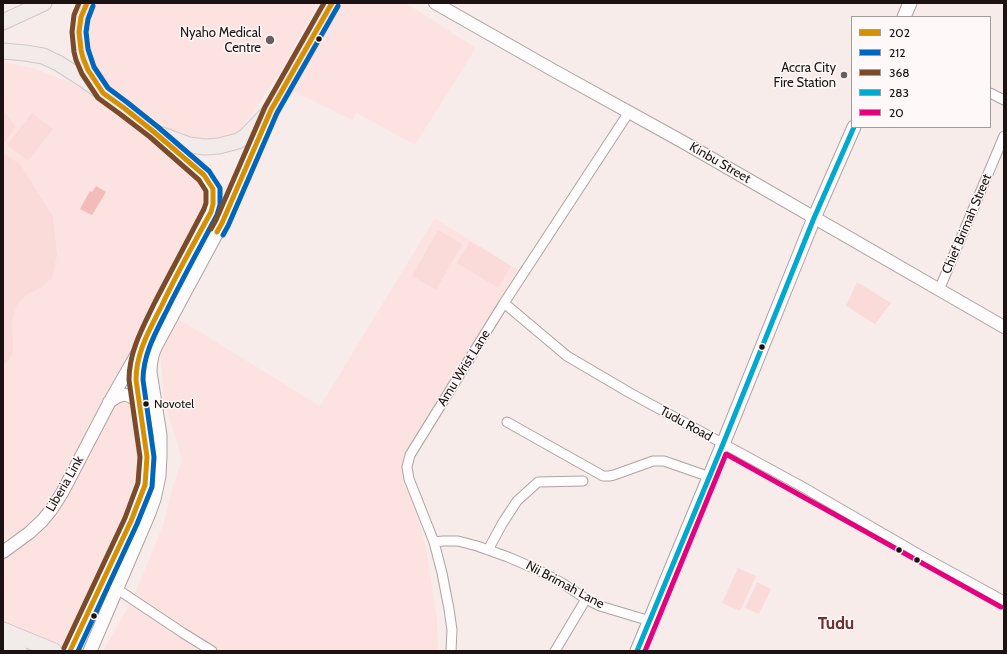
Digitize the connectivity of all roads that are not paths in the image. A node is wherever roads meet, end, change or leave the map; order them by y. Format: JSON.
{"nodes":[{"id":1,"x":44,"y":3,"type":"edge"},
{"id":2,"x":87,"y":3,"type":"edge"},
{"id":3,"x":332,"y":3,"type":"edge"},
{"id":4,"x":435,"y":3,"type":"edge"},
{"id":5,"x":910,"y":3,"type":"edge"},
{"id":6,"x":904,"y":16,"type":"edge"},
{"id":7,"x":4,"y":21,"type":"edge"},
{"id":8,"x":3,"y":51,"type":"edge"},
{"id":9,"x":103,"y":93,"type":"junction"},
{"id":10,"x":991,"y":94,"type":"edge"},
{"id":11,"x":1004,"y":100,"type":"edge"},
{"id":12,"x":271,"y":110,"type":"junction"},
{"id":13,"x":629,"y":112,"type":"junction"},
{"id":14,"x":854,"y":128,"type":"edge"},
{"id":15,"x":154,"y":132,"type":"junction"},
{"id":16,"x":1004,"y":136,"type":"edge"},
{"id":17,"x":814,"y":218,"type":"junction"},
{"id":18,"x":938,"y":290,"type":"junction"},
{"id":19,"x":504,"y":303,"type":"junction"},
{"id":20,"x":1004,"y":327,"type":"edge"},
{"id":21,"x":144,"y":341,"type":"junction"},
{"id":22,"x":139,"y":402,"type":"junction"},
{"id":23,"x":108,"y":403,"type":"junction"},
{"id":24,"x":507,"y":422,"type":"dead end"},
{"id":25,"x":723,"y":444,"type":"junction"},
{"id":26,"x":710,"y":477,"type":"junction"},
{"id":27,"x":583,"y":481,"type":"dead end"},
{"id":28,"x":434,"y":542,"type":"junction"},
{"id":29,"x":488,"y":550,"type":"junction"},
{"id":30,"x":3,"y":552,"type":"edge"},
{"id":31,"x":116,"y":589,"type":"junction"},
{"id":32,"x":586,"y":600,"type":"junction"},
{"id":33,"x":1004,"y":601,"type":"edge"},
{"id":34,"x":650,"y":621,"type":"junction"},
{"id":35,"x":3,"y":630,"type":"edge"},
{"id":36,"x":3,"y":644,"type":"edge"},
{"id":37,"x":19,"y":651,"type":"edge"},
{"id":38,"x":54,"y":651,"type":"edge"},
{"id":39,"x":70,"y":651,"type":"edge"},
{"id":40,"x":90,"y":651,"type":"edge"},
{"id":41,"x":212,"y":651,"type":"edge"},
{"id":42,"x":451,"y":651,"type":"edge"},
{"id":43,"x":555,"y":651,"type":"edge"},
{"id":44,"x":637,"y":651,"type":"edge"}],
"edges":[{"from":1,"to":7,"type":"main road"},
{"from":2,"to":9,"type":"main road"},
{"from":3,"to":12,"type":"main road"},
{"from":4,"to":13,"type":"street","name":"Kinbu Street"},
{"from":5,"to":6,"type":"main road"},
{"from":8,"to":9,"type":"main road"},
{"from":9,"to":15,"type":"main road"},
{"from":10,"to":11,"type":"street"},
{"from":12,"to":15,"type":"main road"},
{"from":12,"to":31,"type":"main road"},
{"from":13,"to":17,"type":"street","name":"Kinbu Street"},
{"from":13,"to":19,"type":"street","name":"Amu Wrist Lane"},
{"from":14,"to":17,"type":"main road"},
{"from":15,"to":21,"type":"main road"},
{"from":16,"to":18,"type":"street","name":"Chief Brimah Street"},
{"from":17,"to":18,"type":"street","name":"Kinbu Street"},
{"from":17,"to":25,"type":"main road"},
{"from":18,"to":20,"type":"street","name":"Kinbu Street"},
{"from":19,"to":25,"type":"street","name":"Tudu Road"},
{"from":19,"to":28,"type":"street","name":"Amu Wrist Lane"},
{"from":21,"to":22,"type":"main road"},
{"from":21,"to":23,"type":"street","name":"Liberia Link"},
{"from":22,"to":23,"type":"street"},
{"from":22,"to":39,"type":"main road"},
{"from":23,"to":30,"type":"street","name":"Liberia Link"},
{"from":24,"to":26,"type":"street"},
{"from":25,"to":26,"type":"main road"},
{"from":25,"to":33,"type":"street","name":"Tudu Road"},
{"from":26,"to":34,"type":"main road"},
{"from":27,"to":29,"type":"street"},
{"from":28,"to":29,"type":"street","name":"Nii Brimah Lane"},
{"from":28,"to":42,"type":"street","name":"Amu Wrist Lane"},
{"from":29,"to":32,"type":"street","name":"Nii Brimah Lane"},
{"from":31,"to":40,"type":"main road"},
{"from":31,"to":41,"type":"street"},
{"from":32,"to":34,"type":"street","name":"Nii Brimah Lane"},
{"from":32,"to":43,"type":"street"},
{"from":34,"to":44,"type":"main road"},
{"from":35,"to":38,"type":"main road"},
{"from":36,"to":37,"type":"main road"}]}
